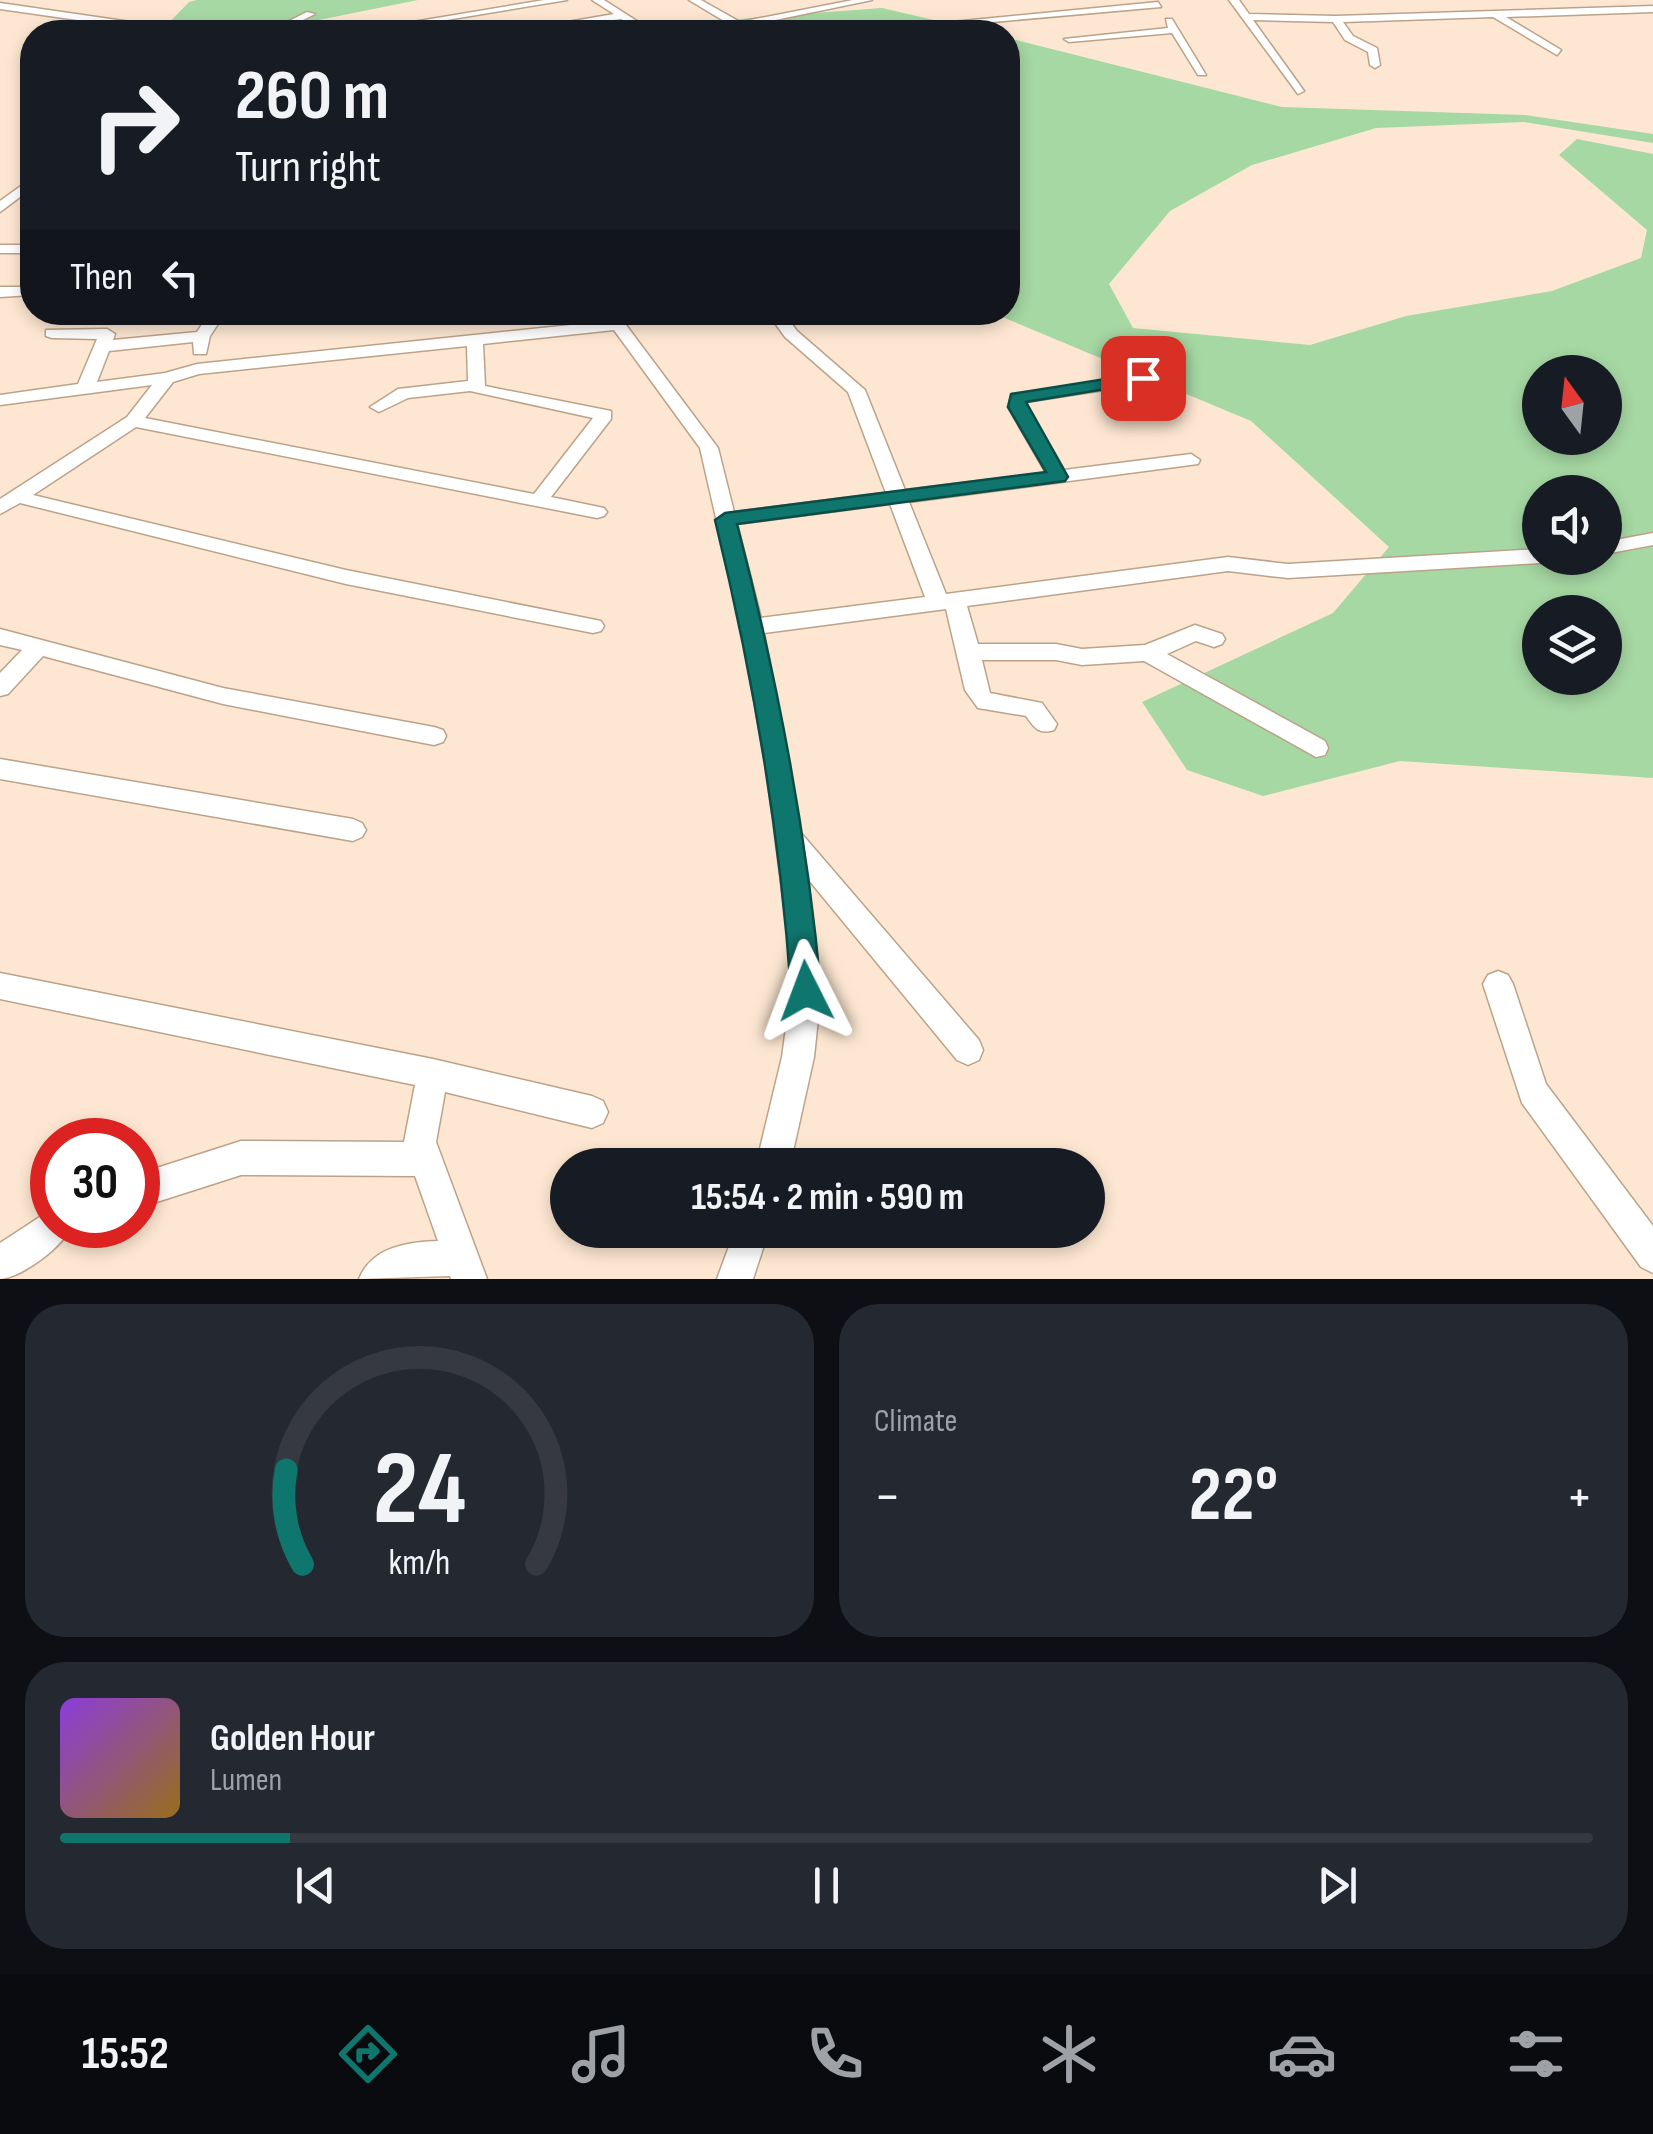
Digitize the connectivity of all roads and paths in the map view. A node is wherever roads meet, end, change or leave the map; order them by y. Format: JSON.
{"nodes":[{"id":1,"x":562,"y":0,"type":"edge"},
{"id":2,"x":597,"y":0,"type":"edge"},
{"id":3,"x":694,"y":0,"type":"edge"},
{"id":4,"x":789,"y":0,"type":"edge"},
{"id":5,"x":867,"y":0,"type":"edge"},
{"id":6,"x":1234,"y":0,"type":"edge"},
{"id":7,"x":1433,"y":0,"type":"edge"},
{"id":8,"x":1600,"y":0,"type":"edge"},
{"id":9,"x":1157,"y":2,"type":"edge"},
{"id":10,"x":0,"y":6,"type":"edge"},
{"id":11,"x":1653,"y":9,"type":"edge"},
{"id":12,"x":1625,"y":10,"type":"junction"},
{"id":13,"x":814,"y":11,"type":"junction"},
{"id":14,"x":310,"y":14,"type":"dead end"},
{"id":15,"x":1495,"y":14,"type":"junction"},
{"id":16,"x":1457,"y":15,"type":"junction"},
{"id":17,"x":623,"y":16,"type":"junction"},
{"id":18,"x":1414,"y":16,"type":"junction"},
{"id":19,"x":1248,"y":17,"type":"junction"},
{"id":20,"x":1336,"y":19,"type":"junction"},
{"id":21,"x":96,"y":20,"type":"edge"},
{"id":22,"x":297,"y":20,"type":"edge"},
{"id":23,"x":434,"y":20,"type":"edge"},
{"id":24,"x":596,"y":20,"type":"edge"},
{"id":25,"x":630,"y":20,"type":"edge"},
{"id":26,"x":729,"y":20,"type":"edge"},
{"id":27,"x":770,"y":20,"type":"edge"},
{"id":28,"x":985,"y":20,"type":"edge"},
{"id":29,"x":1653,"y":22,"type":"edge"},
{"id":30,"x":1175,"y":30,"type":"junction"},
{"id":31,"x":1440,"y":31,"type":"dead end"},
{"id":32,"x":1070,"y":39,"type":"dead end"},
{"id":33,"x":1557,"y":52,"type":"dead end"},
{"id":34,"x":1375,"y":65,"type":"dead end"},
{"id":35,"x":1202,"y":73,"type":"dead end"},
{"id":36,"x":1298,"y":90,"type":"dead end"},
{"id":37,"x":20,"y":192,"type":"edge"},
{"id":38,"x":0,"y":208,"type":"edge"},
{"id":39,"x":209,"y":325,"type":"edge"},
{"id":40,"x":579,"y":325,"type":"edge"},
{"id":41,"x":620,"y":325,"type":"edge"},
{"id":42,"x":784,"y":325,"type":"edge"},
{"id":43,"x":52,"y":334,"type":"dead end"},
{"id":44,"x":202,"y":336,"type":"junction"},
{"id":45,"x":475,"y":342,"type":"junction"},
{"id":46,"x":105,"y":346,"type":"junction"},
{"id":47,"x":197,"y":369,"type":"junction"},
{"id":48,"x":167,"y":378,"type":"junction"},
{"id":49,"x":1143,"y":378,"type":"dead end"},
{"id":50,"x":476,"y":385,"type":"junction"},
{"id":51,"x":86,"y":386,"type":"junction"},
{"id":52,"x":0,"y":400,"type":"edge"},
{"id":53,"x":378,"y":407,"type":"dead end"},
{"id":54,"x":134,"y":421,"type":"junction"},
{"id":55,"x":1191,"y":460,"type":"dead end"},
{"id":56,"x":1058,"y":477,"type":"junction"},
{"id":57,"x":899,"y":497,"type":"junction"},
{"id":58,"x":539,"y":500,"type":"junction"},
{"id":59,"x":9,"y":502,"type":"edge"},
{"id":60,"x":597,"y":512,"type":"dead end"},
{"id":61,"x":725,"y":520,"type":"junction"},
{"id":62,"x":1653,"y":539,"type":"edge"},
{"id":63,"x":1622,"y":545,"type":"edge"},
{"id":64,"x":1522,"y":557,"type":"edge"},
{"id":65,"x":946,"y":601,"type":"junction"},
{"id":66,"x":593,"y":626,"type":"dead end"},
{"id":67,"x":752,"y":626,"type":"junction"},
{"id":68,"x":0,"y":637,"type":"edge"},
{"id":69,"x":1214,"y":639,"type":"dead end"},
{"id":70,"x":38,"y":647,"type":"junction"},
{"id":71,"x":970,"y":652,"type":"junction"},
{"id":72,"x":1148,"y":654,"type":"junction"},
{"id":73,"x":0,"y":688,"type":"edge"},
{"id":74,"x":1045,"y":724,"type":"dead end"},
{"id":75,"x":434,"y":736,"type":"dead end"},
{"id":76,"x":1316,"y":748,"type":"dead end"},
{"id":77,"x":0,"y":769,"type":"edge"},
{"id":78,"x":353,"y":830,"type":"dead end"},
{"id":79,"x":788,"y":836,"type":"junction"},
{"id":80,"x":1498,"y":984,"type":"dead end"},
{"id":81,"x":0,"y":986,"type":"edge"},
{"id":82,"x":968,"y":1050,"type":"dead end"},
{"id":83,"x":433,"y":1074,"type":"junction"},
{"id":84,"x":592,"y":1112,"type":"dead end"},
{"id":85,"x":777,"y":1148,"type":"edge"},
{"id":86,"x":425,"y":1159,"type":"junction"},
{"id":87,"x":160,"y":1184,"type":"edge"},
{"id":88,"x":30,"y":1243,"type":"edge"},
{"id":89,"x":746,"y":1248,"type":"edge"},
{"id":90,"x":1653,"y":1256,"type":"edge"},
{"id":91,"x":0,"y":1264,"type":"edge"},
{"id":92,"x":465,"y":1268,"type":"edge"},
{"id":93,"x":377,"y":1279,"type":"edge"},
{"id":94,"x":735,"y":1279,"type":"edge"}],
"edges":[{"from":1,"to":23,"type":"street"},
{"from":2,"to":17,"type":"street"},
{"from":3,"to":26,"type":"street"},
{"from":4,"to":13,"type":"street"},
{"from":5,"to":13,"type":"street"},
{"from":6,"to":19,"type":"street"},
{"from":7,"to":16,"type":"street"},
{"from":8,"to":12,"type":"street"},
{"from":9,"to":28,"type":"street"},
{"from":9,"to":30,"type":"street"},
{"from":10,"to":21,"type":"street"},
{"from":11,"to":12,"type":"street"},
{"from":12,"to":15,"type":"street"},
{"from":12,"to":29,"type":"street"},
{"from":13,"to":27,"type":"street"},
{"from":14,"to":22,"type":"street"},
{"from":15,"to":16,"type":"street"},
{"from":15,"to":33,"type":"street"},
{"from":16,"to":18,"type":"street"},
{"from":17,"to":24,"type":"street"},
{"from":17,"to":25,"type":"street"},
{"from":18,"to":20,"type":"street"},
{"from":18,"to":31,"type":"street"},
{"from":19,"to":20,"type":"street"},
{"from":19,"to":36,"type":"street"},
{"from":20,"to":34,"type":"street"},
{"from":30,"to":32,"type":"street"},
{"from":30,"to":35,"type":"street"},
{"from":37,"to":38,"type":"street"},
{"from":39,"to":44,"type":"street"},
{"from":40,"to":45,"type":"street"},
{"from":41,"to":61,"type":"street"},
{"from":42,"to":57,"type":"street"},
{"from":43,"to":46,"type":"street"},
{"from":44,"to":46,"type":"street"},
{"from":44,"to":47,"type":"street"},
{"from":45,"to":47,"type":"street"},
{"from":45,"to":50,"type":"street"},
{"from":46,"to":51,"type":"street"},
{"from":47,"to":48,"type":"street"},
{"from":48,"to":51,"type":"street"},
{"from":48,"to":54,"type":"street"},
{"from":49,"to":56,"type":"street"},
{"from":50,"to":53,"type":"street"},
{"from":50,"to":58,"type":"street"},
{"from":51,"to":52,"type":"street"},
{"from":54,"to":58,"type":"street"},
{"from":54,"to":59,"type":"street"},
{"from":55,"to":56,"type":"street"},
{"from":56,"to":57,"type":"street"},
{"from":57,"to":61,"type":"street"},
{"from":57,"to":65,"type":"street"},
{"from":58,"to":60,"type":"street"},
{"from":59,"to":66,"type":"street"},
{"from":61,"to":67,"type":"street"},
{"from":62,"to":63,"type":"street"},
{"from":64,"to":65,"type":"street"},
{"from":65,"to":67,"type":"street"},
{"from":65,"to":71,"type":"street"},
{"from":67,"to":79,"type":"street"},
{"from":68,"to":70,"type":"street"},
{"from":69,"to":72,"type":"street"},
{"from":70,"to":73,"type":"street"},
{"from":70,"to":75,"type":"street"},
{"from":71,"to":72,"type":"street"},
{"from":71,"to":74,"type":"street"},
{"from":72,"to":76,"type":"street"},
{"from":77,"to":78,"type":"street"},
{"from":79,"to":82,"type":"street"},
{"from":79,"to":85,"type":"street"},
{"from":80,"to":90,"type":"street"},
{"from":81,"to":83,"type":"street"},
{"from":83,"to":84,"type":"street"},
{"from":83,"to":86,"type":"street"},
{"from":86,"to":87,"type":"street"},
{"from":86,"to":92,"type":"street"},
{"from":88,"to":91,"type":"street"},
{"from":89,"to":94,"type":"street"},
{"from":92,"to":93,"type":"street"}]}
